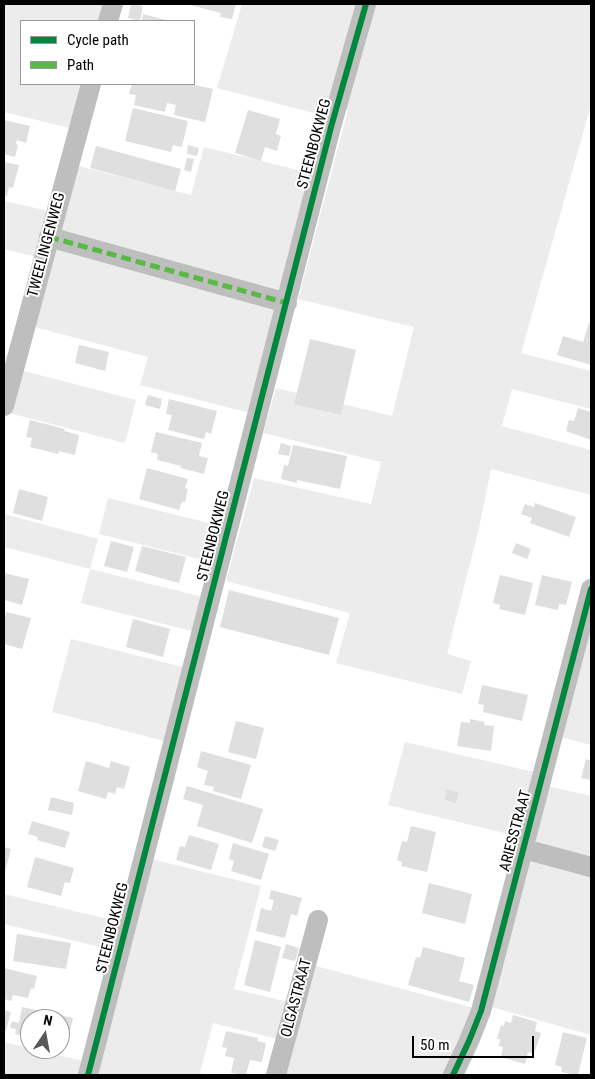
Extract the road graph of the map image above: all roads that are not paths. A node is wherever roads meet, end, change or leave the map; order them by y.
1 (113, 4) edge
2 (366, 4) edge
3 (108, 20) edge
4 (91, 85) edge
5 (49, 237) junction
6 (287, 302) junction
7 (4, 406) edge
8 (591, 589) edge
9 (587, 623) edge
10 (524, 850) junction
11 (591, 867) edge
12 (318, 920) dead end
13 (459, 1074) edge
14 (88, 1075) edge
15 (276, 1075) edge

1 - 3 street
2 - 6 street, STEENBOKWEG
4 - 5 street, TWEELINGENWEG
5 - 6 street
5 - 7 street, TWEELINGENWEG
6 - 14 street, STEENBOKWEG
8 - 9 street, ARIESSTRAAT
9 - 10 street, ARIESSTRAAT
10 - 11 street
10 - 13 street, ARIESSTRAAT
12 - 15 street, OLGASTRAAT

